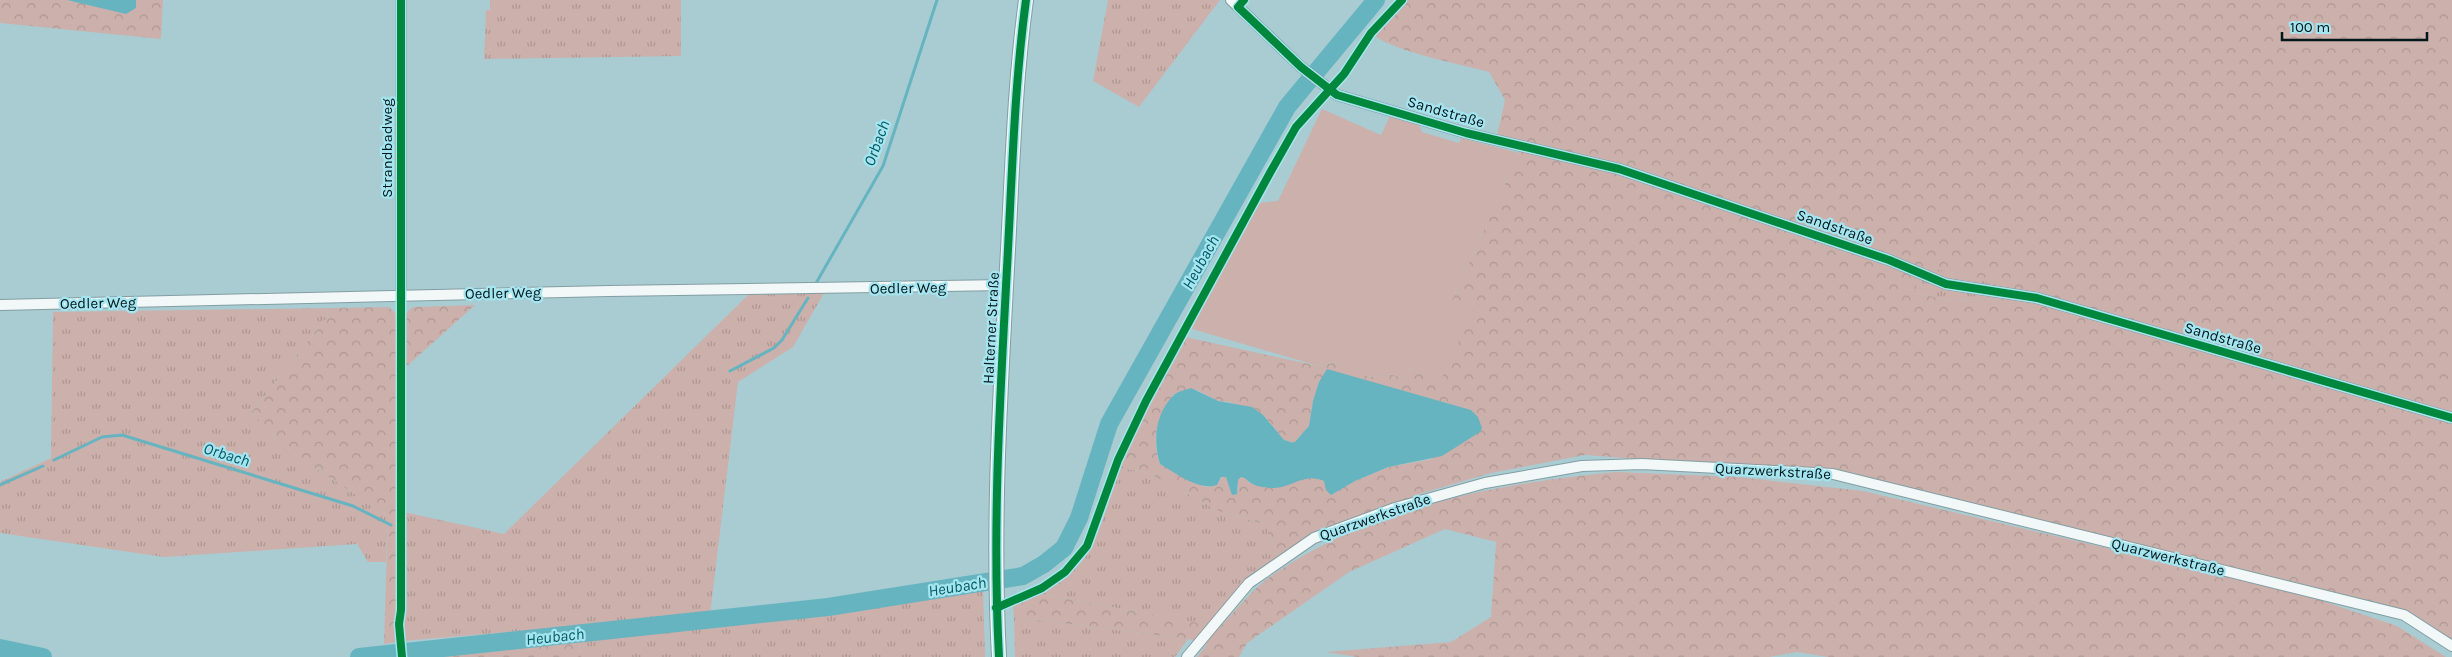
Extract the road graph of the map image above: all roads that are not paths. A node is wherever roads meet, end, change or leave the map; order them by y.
1 (401, 0) edge
2 (1026, 0) edge
3 (1238, 2) edge
4 (1006, 285) junction
5 (401, 295) junction
6 (0, 305) edge
7 (2452, 418) edge
8 (2452, 646) edge
9 (999, 657) edge
10 (1187, 657) edge

1 - 5 street, Strandbadweg
2 - 4 main road, Halterner Straße
3 - 7 street, Sandstraße
4 - 5 street, Oedler Weg
4 - 9 main road, Halterner Straße
5 - 6 street, Oedler Weg
8 - 10 street, Quarzwerkstraße

